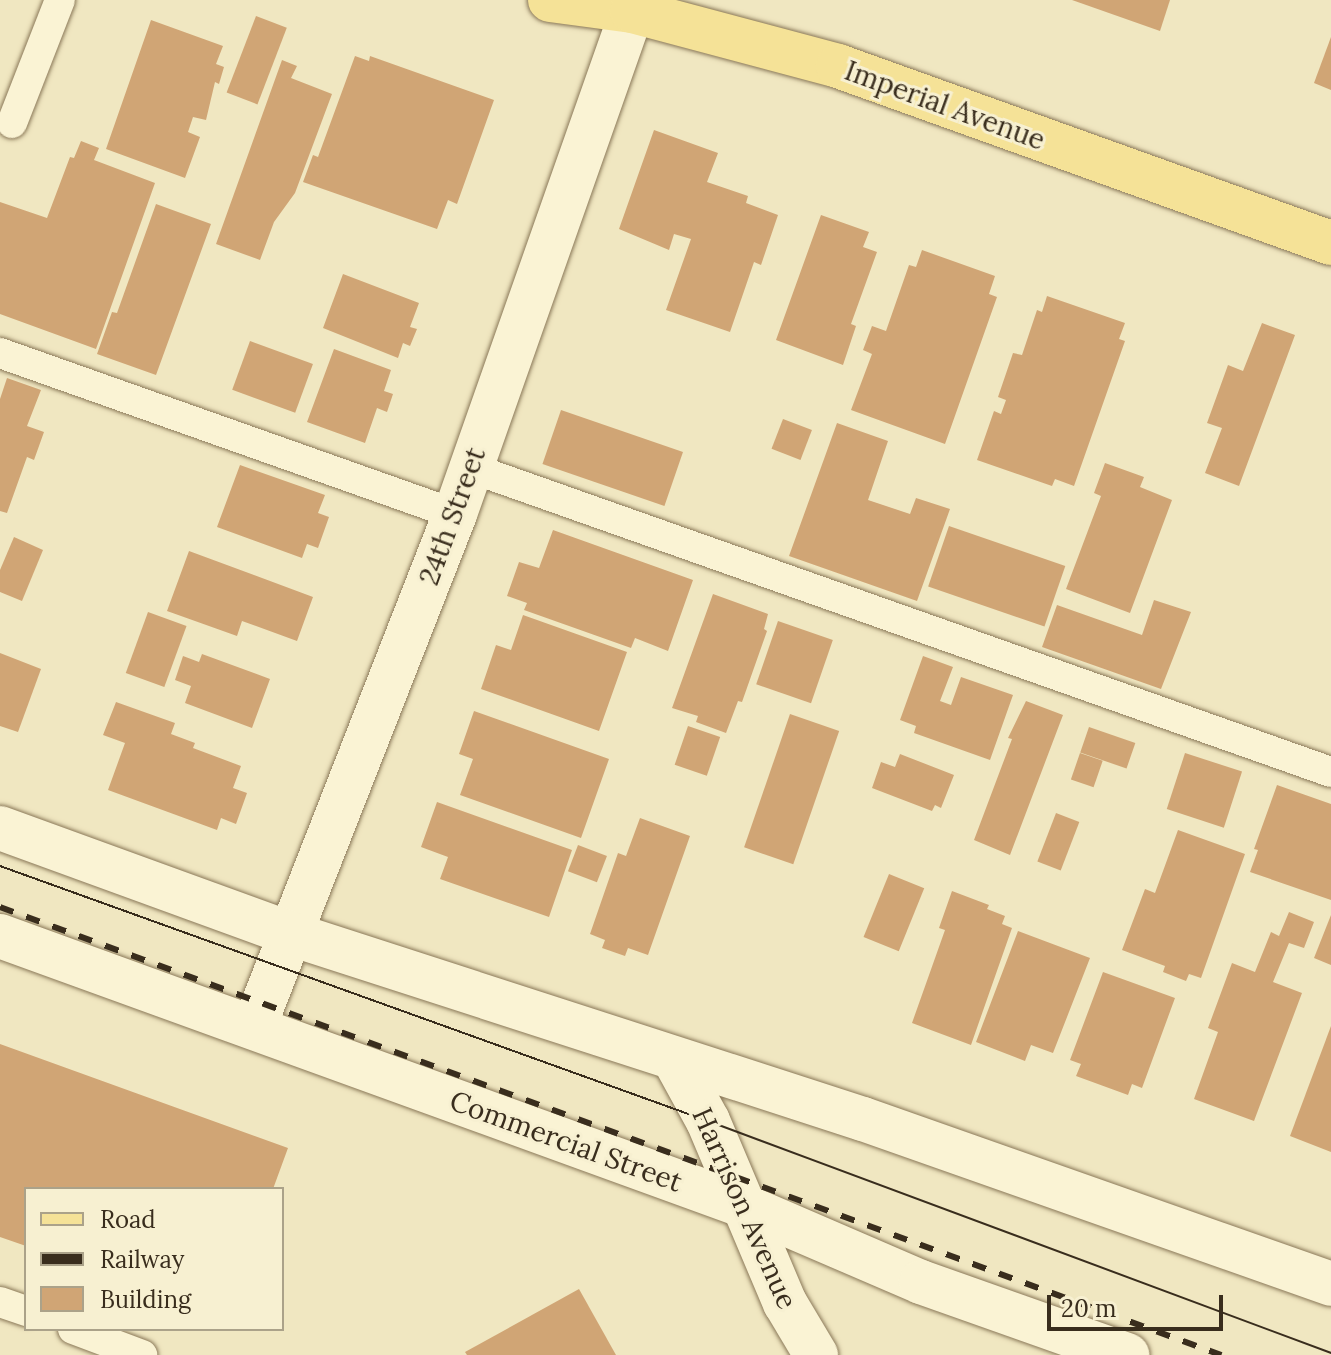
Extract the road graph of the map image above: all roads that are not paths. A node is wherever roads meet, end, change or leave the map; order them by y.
1 (60, 0) edge
2 (550, 0) edge
3 (634, 6) edge
4 (12, 123) dead end
5 (1331, 243) edge
6 (0, 353) edge
7 (471, 468) junction
8 (455, 514) junction
9 (1331, 772) edge
10 (0, 828) edge
11 (288, 933) junction
12 (0, 936) edge
13 (254, 1027) junction
14 (675, 1061) junction
15 (742, 1205) junction
16 (1331, 1284) edge
17 (0, 1302) edge
18 (24, 1310) edge
19 (78, 1331) edge
20 (142, 1355) edge
21 (816, 1355) edge
22 (1127, 1355) edge

1 - 4 lane
2 - 3 main road, Imperial Avenue
3 - 5 main road, Imperial Avenue
3 - 7 main road, 24th Street
6 - 8 lane
7 - 8 main road, 24th Street
7 - 9 lane
8 - 11 main road, 24th Street
10 - 11 main road
11 - 13 main road, 24th Street
11 - 14 main road
12 - 13 main road, Commercial Street
13 - 15 main road, Commercial Street
14 - 15 main road, Harrison Avenue
14 - 16 main road
15 - 21 main road, Harrison Avenue
15 - 22 main road, Commercial Street
17 - 18 lane
19 - 20 lane

